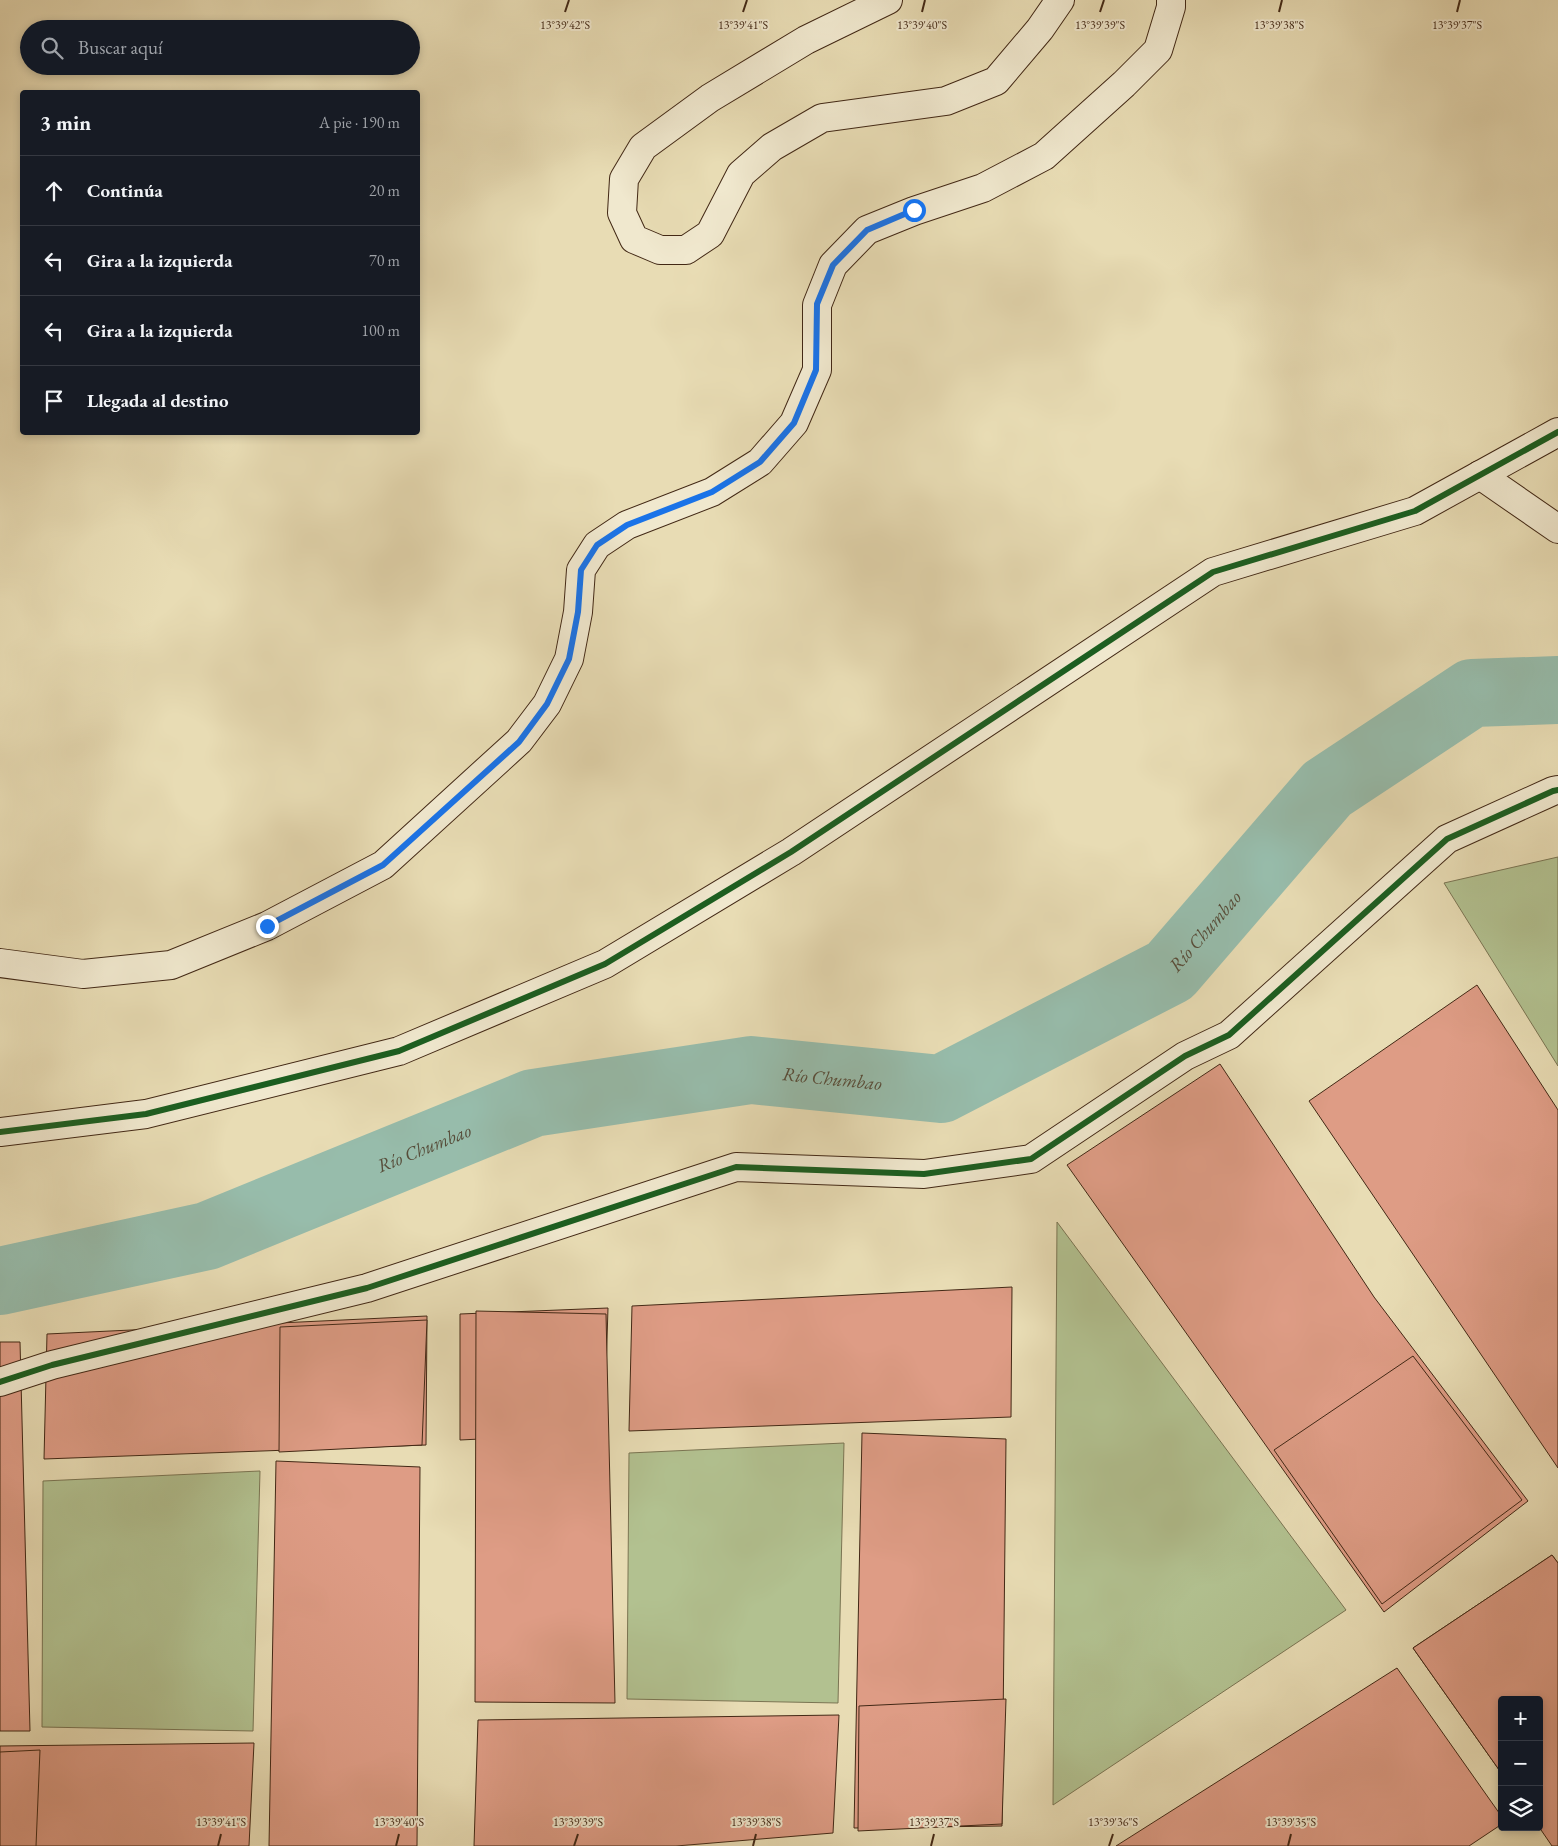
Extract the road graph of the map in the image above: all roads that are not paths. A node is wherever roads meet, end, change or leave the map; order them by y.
1 (888, 0) edge
2 (1060, 0) edge
3 (1171, 0) edge
4 (1558, 432) edge
5 (1480, 475) junction
6 (1558, 529) edge
7 (1558, 790) edge
8 (0, 963) edge
9 (0, 1132) edge
10 (0, 1382) edge

1 - 2 street
3 - 8 street
4 - 5 street
5 - 6 street
5 - 9 street
7 - 10 street

